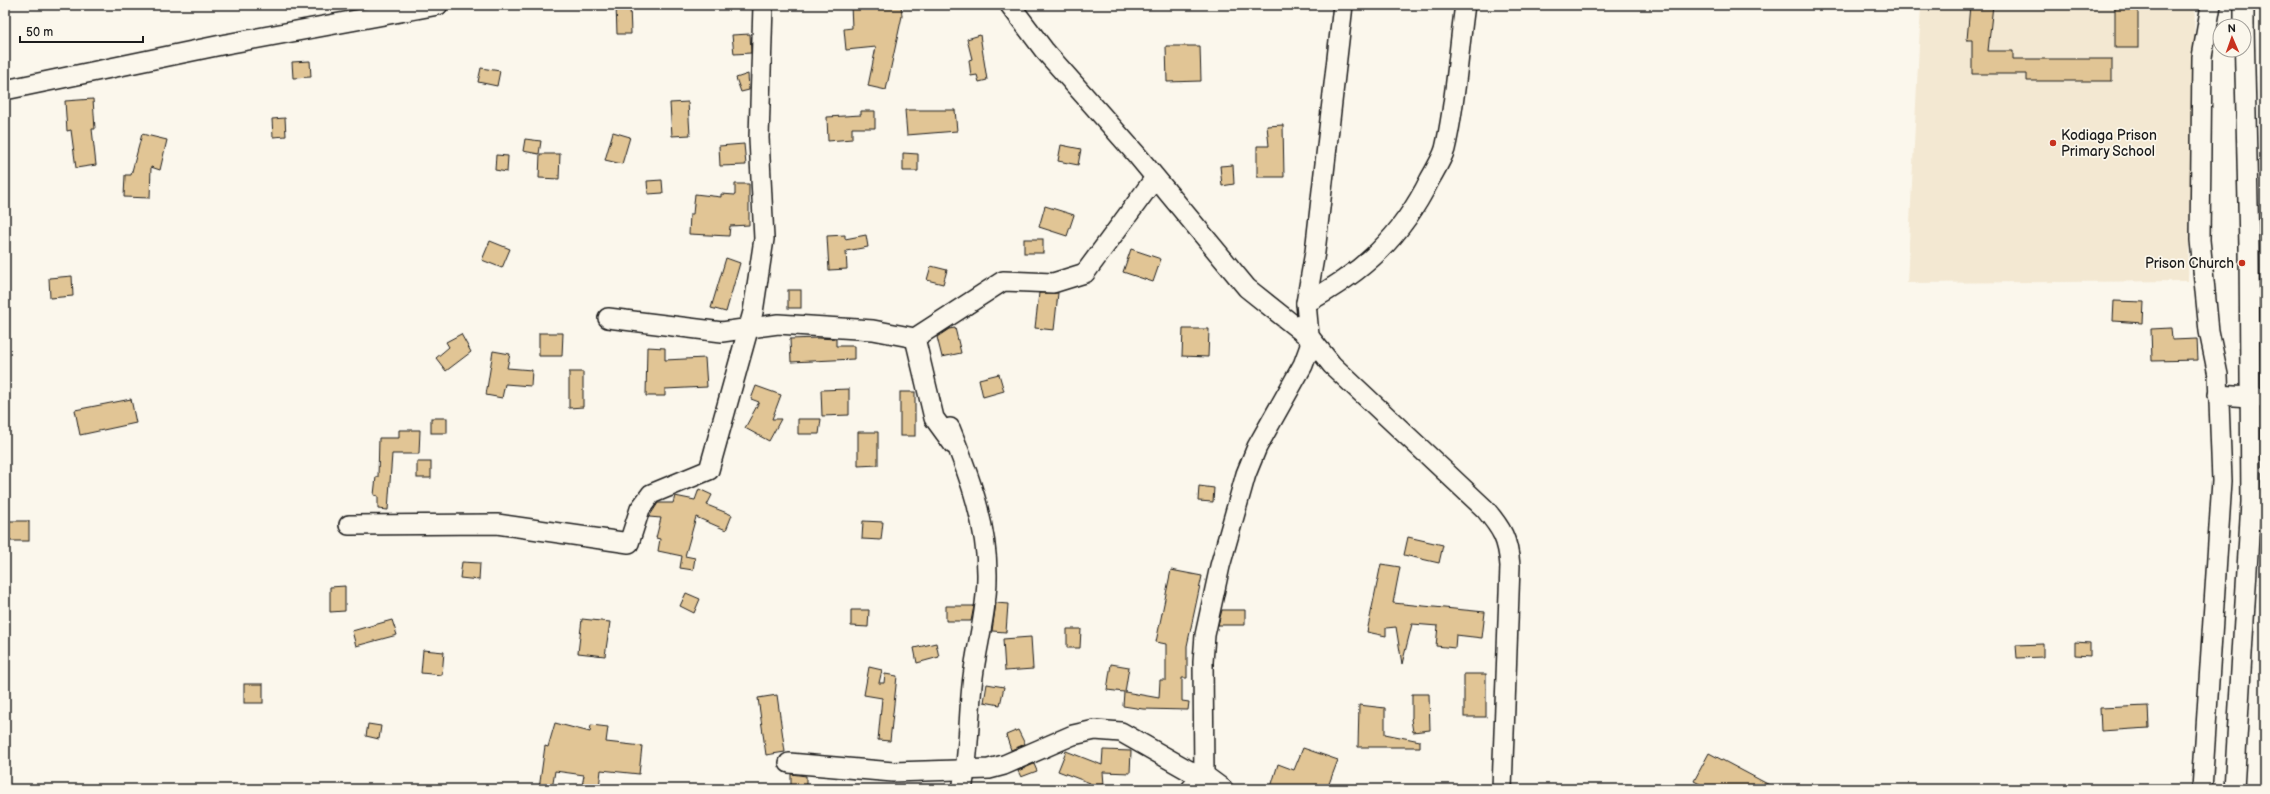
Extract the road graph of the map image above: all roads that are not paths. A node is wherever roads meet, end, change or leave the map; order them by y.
1 (438, 5) edge
2 (763, 5) edge
3 (1010, 5) edge
4 (1343, 5) edge
5 (1465, 5) edge
6 (2210, 5) edge
7 (2244, 5) edge
8 (2244, 18) edge
9 (2245, 58) edge
10 (5, 90) edge
11 (1155, 178) junction
12 (1306, 303) junction
13 (608, 318) dead end
14 (748, 328) junction
15 (915, 338) junction
16 (1311, 339) junction
17 (2218, 396) junction
18 (2257, 398) edge
19 (950, 428) dead end
20 (960, 454) junction
21 (349, 525) dead end
22 (789, 763) dead end
23 (966, 771) junction
24 (1204, 775) junction
25 (962, 789) edge
26 (1191, 789) edge
27 (1223, 789) edge
28 (1502, 789) edge
29 (2202, 789) edge
30 (2234, 789) edge

1 - 10 street
2 - 14 street
3 - 11 street
4 - 12 street
5 - 12 street
6 - 17 street
7 - 8 street
9 - 18 street
11 - 15 street
11 - 16 street
12 - 16 street
13 - 14 street
14 - 15 street
14 - 21 street
15 - 20 street
16 - 24 street
16 - 28 street
17 - 18 street
17 - 29 street
18 - 30 street
19 - 20 street
20 - 23 street
22 - 23 street
23 - 24 street
23 - 25 street
24 - 26 street
24 - 27 street

